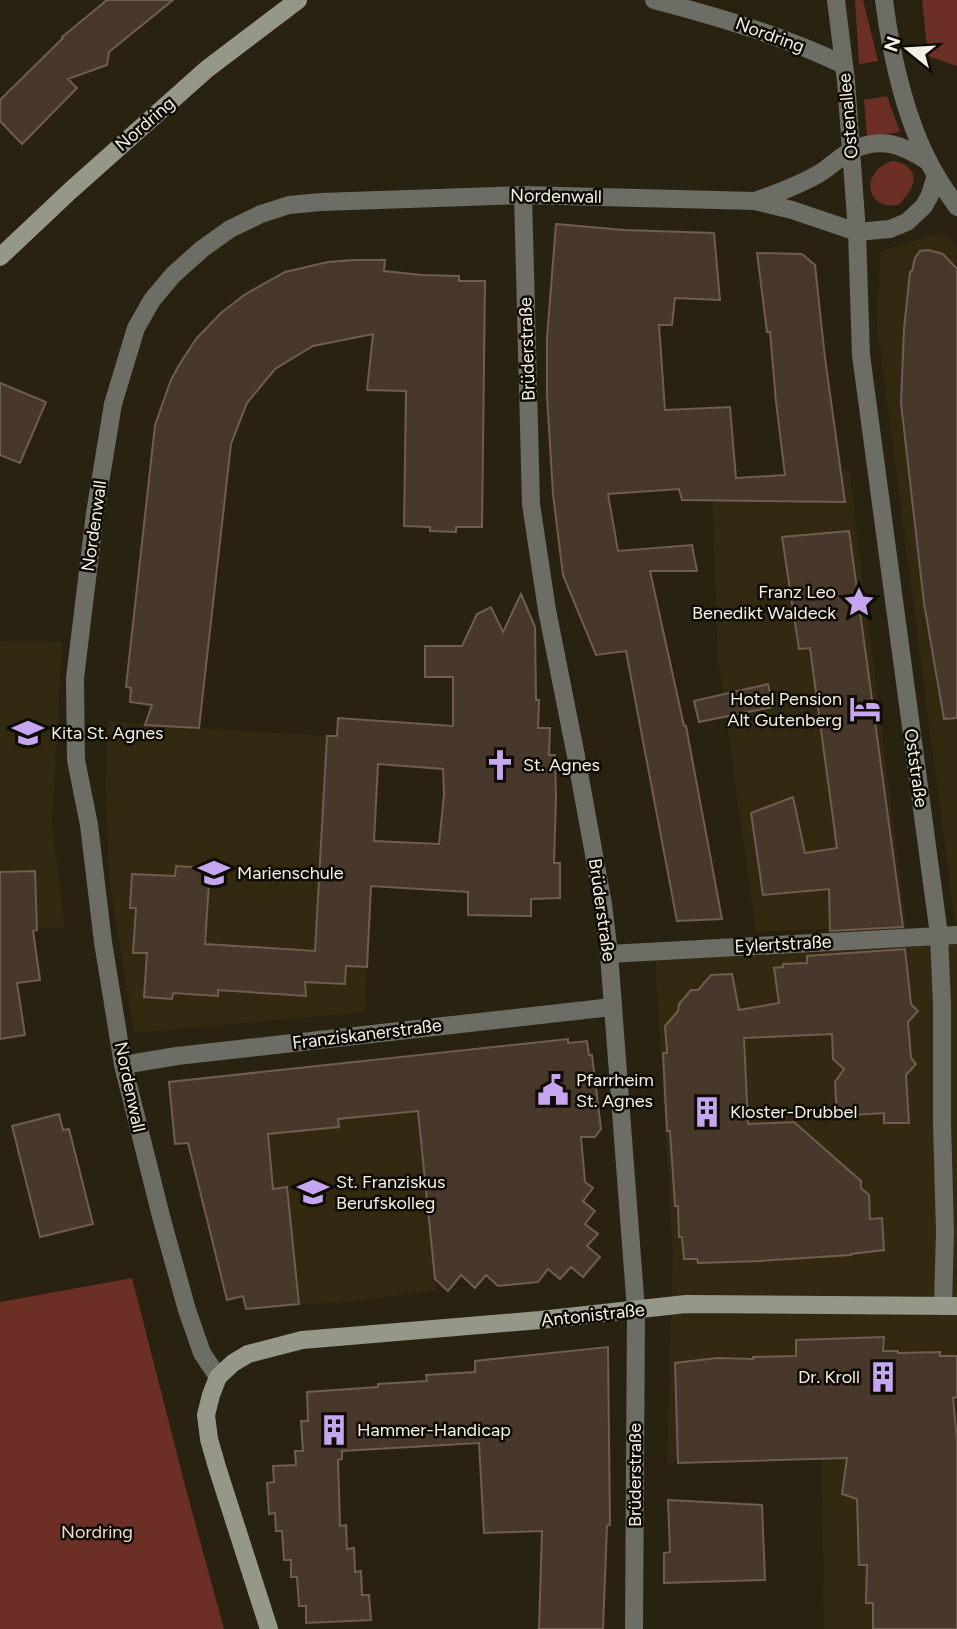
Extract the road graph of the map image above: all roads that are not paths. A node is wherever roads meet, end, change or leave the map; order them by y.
1 (298, 0) edge
2 (654, 0) edge
3 (836, 0) edge
4 (884, 0) edge
5 (844, 65) junction
6 (851, 151) junction
7 (932, 168) junction
8 (523, 195) junction
9 (755, 201) junction
10 (957, 207) edge
11 (857, 232) junction
12 (0, 257) edge
13 (939, 935) junction
14 (957, 935) edge
15 (609, 954) junction
16 (612, 1007) junction
17 (123, 1065) junction
18 (950, 1306) edge
19 (636, 1310) junction
20 (218, 1377) junction
21 (269, 1629) edge
22 (634, 1629) edge

1 - 12 main road, Nordring
2 - 5 street, Nordring
3 - 5 street, Ostenallee
4 - 7 street
5 - 6 street, Ostenallee
6 - 7 street
6 - 9 street, Nordenwall
6 - 11 street, Ostenallee
7 - 10 street
7 - 11 street
8 - 9 street, Nordenwall
8 - 15 street, Brüderstraße
8 - 17 street, Nordenwall
9 - 11 street, Nordenwall
11 - 13 street, Oststraße
13 - 14 street, Eylertstraße
13 - 15 street, Eylertstraße
13 - 18 street, Oststraße
15 - 16 street, Brüderstraße
16 - 17 street, Franziskanerstraße
16 - 19 street, Brüderstraße
17 - 20 street, Nordenwall
18 - 19 main road, Antonistraße
19 - 20 main road, Antonistraße
19 - 22 street, Brüderstraße
20 - 21 main road

